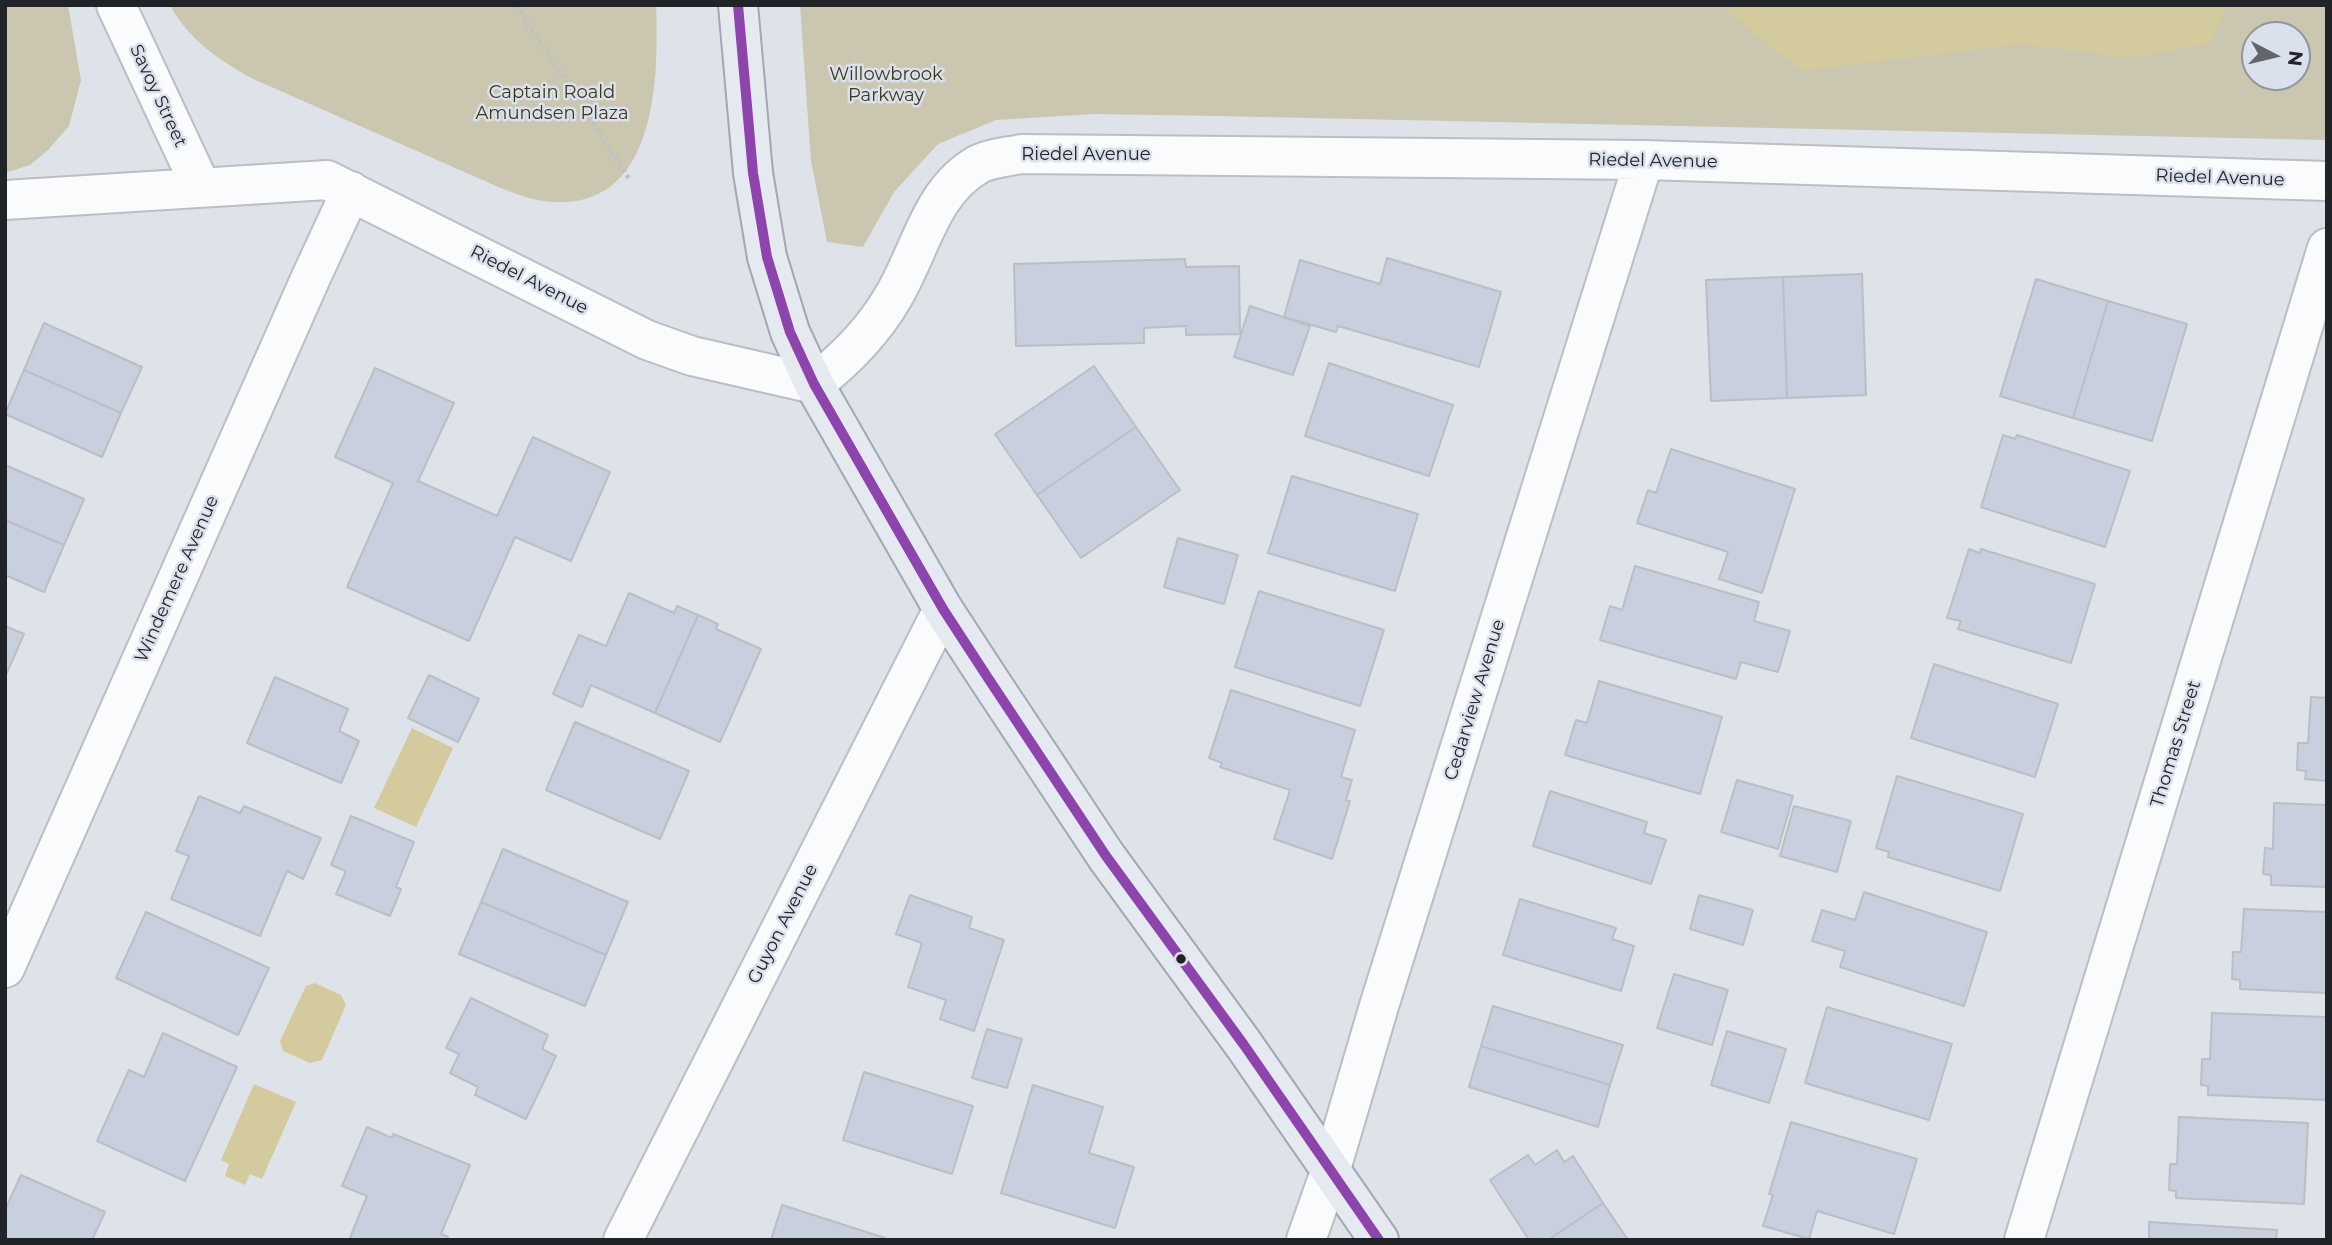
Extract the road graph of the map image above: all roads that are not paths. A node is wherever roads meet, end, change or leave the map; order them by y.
1 (116, 5) edge
2 (738, 5) edge
3 (1644, 160) junction
4 (2327, 181) edge
5 (201, 187) junction
6 (351, 191) junction
7 (5, 201) edge
8 (2327, 248) edge
9 (814, 384) junction
10 (943, 609) junction
11 (5, 968) edge
12 (1331, 1169) junction
13 (623, 1240) edge
14 (1306, 1240) edge
15 (1379, 1240) edge
16 (2024, 1240) edge

1 - 5 street, Savoy Street
2 - 9 main road
3 - 4 street, Riedel Avenue
3 - 9 street, Riedel Avenue
3 - 12 street, Cedarview Avenue
5 - 6 street, Riedel Avenue
5 - 7 street, Riedel Avenue
6 - 9 street, Riedel Avenue
6 - 11 street, Windemere Avenue
8 - 16 street, Thomas Street
9 - 10 main road
10 - 12 main road
10 - 13 street, Guyon Avenue
12 - 14 street, Cedarview Avenue
12 - 15 main road

